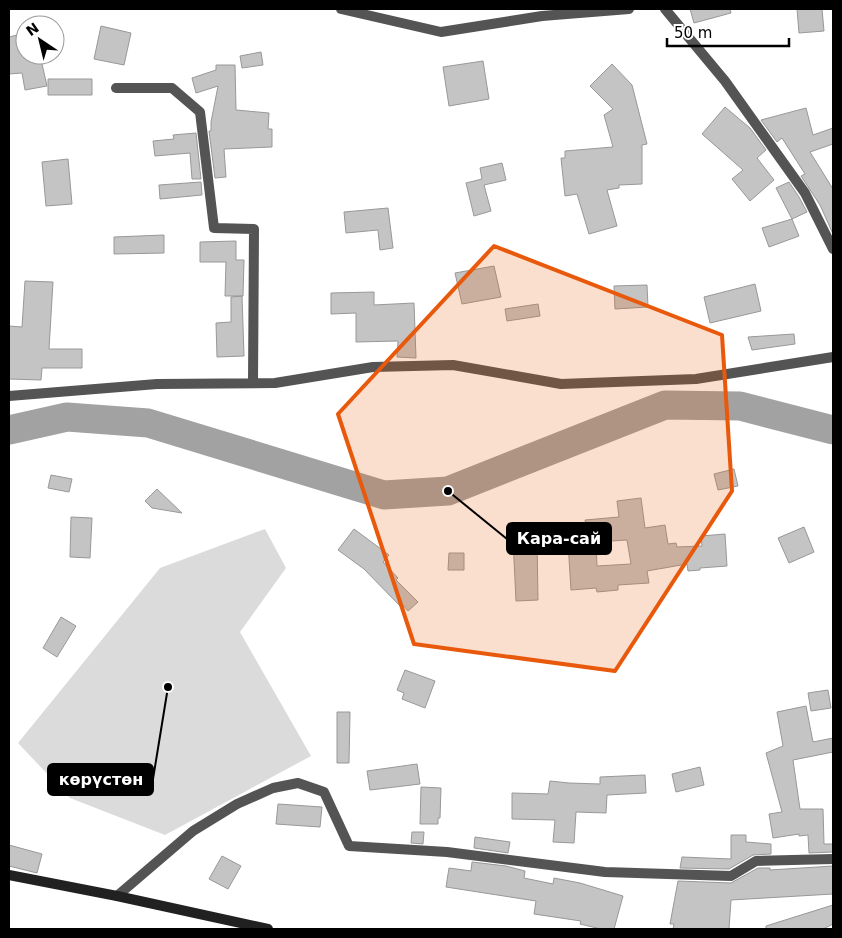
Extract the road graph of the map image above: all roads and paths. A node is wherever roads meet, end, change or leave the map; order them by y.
1 (341, 9) edge
2 (629, 9) edge
3 (664, 9) edge
4 (116, 88) dead end
5 (833, 249) edge
6 (833, 357) edge
7 (253, 383) junction
8 (9, 396) edge
9 (833, 859) edge
10 (9, 875) edge
11 (117, 896) junction
12 (268, 929) edge

1 - 2 street
3 - 5 street
4 - 7 street
6 - 7 street
7 - 8 street
9 - 11 street
10 - 11 main road
11 - 12 main road

